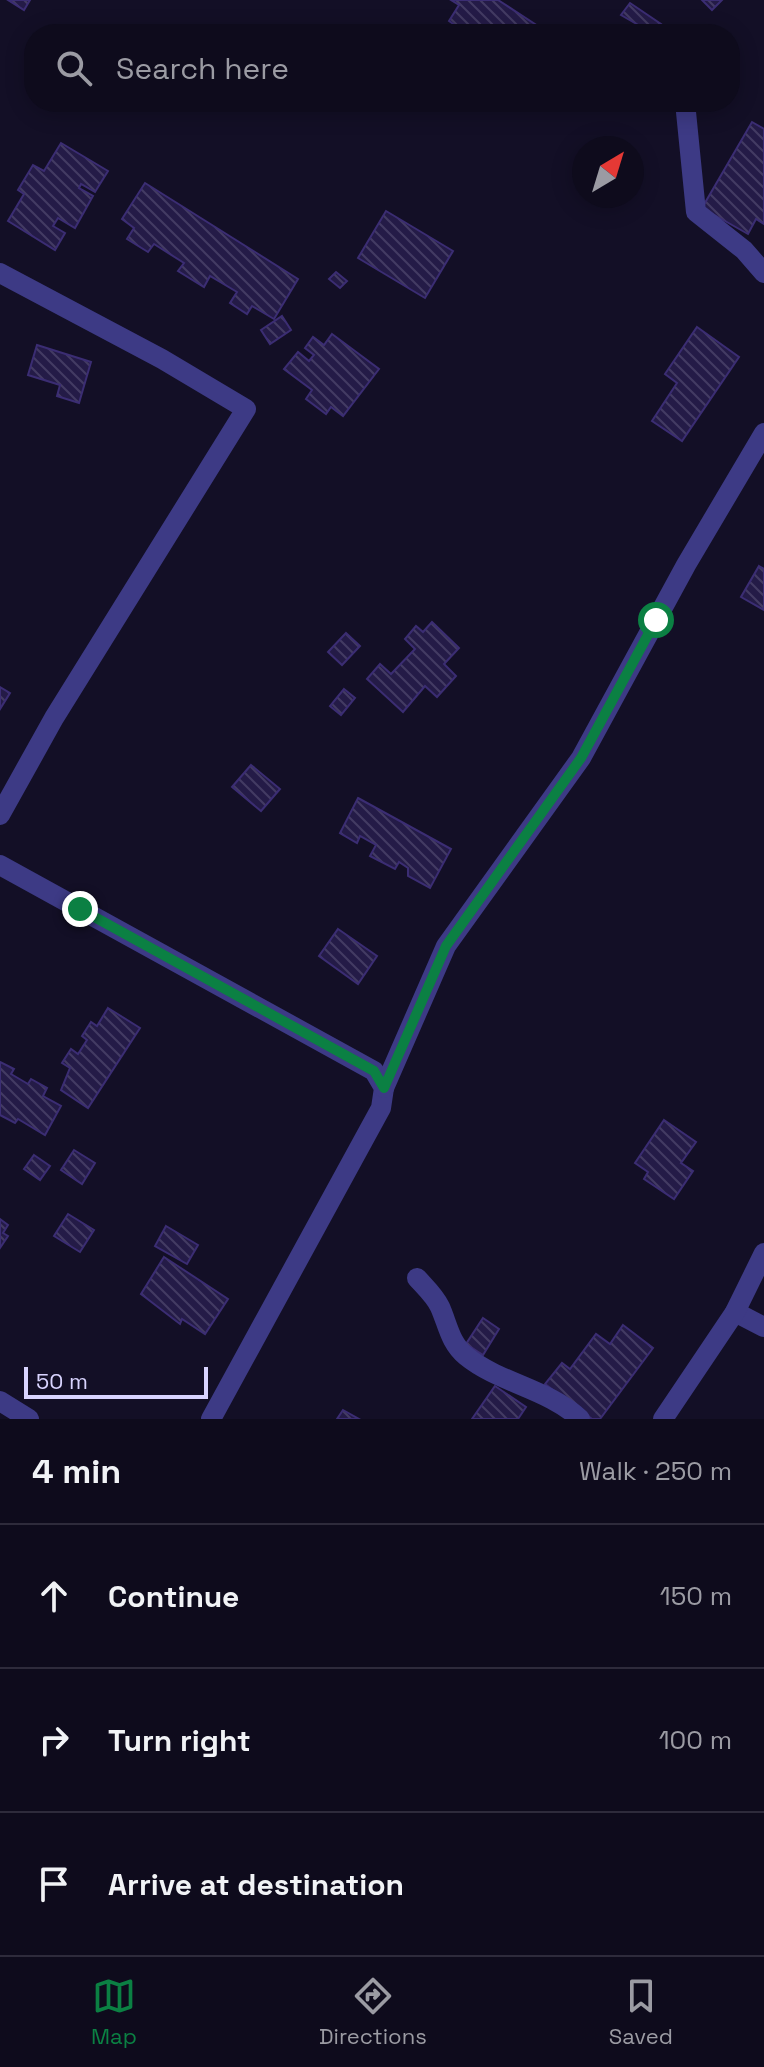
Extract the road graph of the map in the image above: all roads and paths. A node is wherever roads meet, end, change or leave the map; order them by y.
1 (686, 112) edge
2 (0, 273) edge
3 (764, 273) edge
4 (764, 433) edge
5 (0, 815) edge
6 (0, 865) edge
7 (384, 1088) junction
8 (764, 1253) edge
9 (417, 1278) dead end
10 (735, 1312) junction
11 (764, 1327) edge
12 (0, 1401) edge
13 (29, 1419) edge
14 (211, 1419) edge
15 (580, 1419) edge
16 (663, 1419) edge

1 - 3 street
2 - 5 street
4 - 7 street
6 - 7 street
7 - 14 street
8 - 10 street
9 - 15 street
10 - 11 street
10 - 16 street
12 - 13 street

